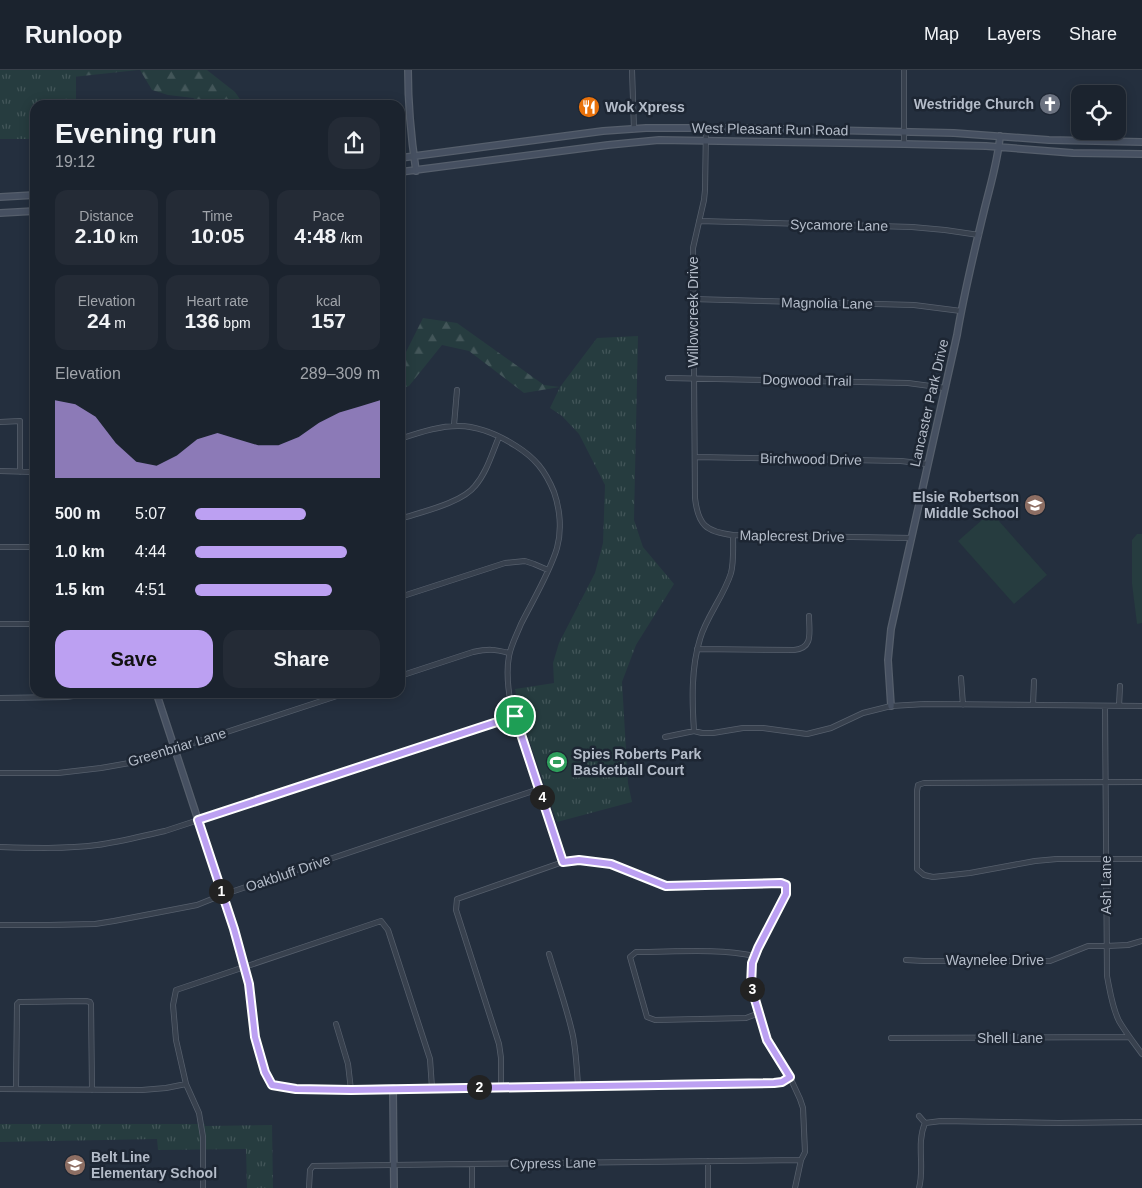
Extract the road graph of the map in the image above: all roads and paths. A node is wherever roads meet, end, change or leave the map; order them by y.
1 (408, 70) edge
2 (632, 70) edge
3 (904, 70) edge
4 (706, 128) junction
5 (634, 129) junction
6 (904, 132) junction
7 (1000, 136) junction
8 (705, 140) junction
9 (528, 141) junction
10 (636, 141) junction
11 (1083, 141) junction
12 (1142, 142) edge
13 (904, 144) junction
14 (999, 147) junction
15 (1082, 153) junction
16 (530, 154) junction
17 (1142, 154) edge
18 (414, 156) junction
19 (405, 157) edge
20 (416, 170) junction
21 (405, 171) edge
22 (30, 195) edge
23 (0, 197) edge
24 (30, 211) edge
25 (0, 213) edge
26 (699, 221) junction
27 (979, 235) junction
28 (692, 299) junction
29 (961, 311) junction
30 (668, 378) dead end
31 (693, 378) junction
32 (945, 388) junction
33 (457, 390) dead end
34 (0, 422) edge
35 (454, 425) junction
36 (500, 436) junction
37 (405, 437) edge
38 (694, 457) junction
39 (927, 464) junction
40 (0, 472) edge
41 (20, 472) junction
42 (30, 472) edge
43 (695, 498) joint
44 (405, 517) edge
45 (733, 535) junction
46 (912, 538) junction
47 (0, 547) edge
48 (30, 547) edge
49 (548, 570) junction
50 (405, 596) edge
51 (809, 616) dead end
52 (0, 624) edge
53 (30, 624) edge
54 (697, 649) junction
55 (509, 653) junction
56 (405, 674) edge
57 (961, 678) dead end
58 (1034, 681) dead end
59 (1120, 686) dead end
60 (0, 698) edge
61 (30, 698) edge
62 (158, 698) edge
63 (331, 698) edge
64 (963, 705) junction
65 (1034, 705) junction
66 (891, 706) junction
67 (1105, 706) junction
68 (1119, 706) junction
69 (1142, 706) edge
70 (515, 716) junction
71 (694, 731) junction
72 (665, 736) dead end
73 (175, 749) junction
74 (0, 773) edge
75 (1105, 782) junction
76 (1142, 782) edge
77 (539, 789) junction
78 (198, 820) junction
79 (0, 847) edge
80 (1142, 858) edge
81 (1106, 859) junction
82 (563, 862) junction
83 (222, 895) junction
84 (0, 925) edge
85 (1142, 942) edge
86 (1106, 946) junction
87 (549, 954) dead end
88 (755, 956) junction
89 (906, 960) dead end
90 (244, 968) junction
91 (759, 1013) junction
92 (336, 1024) dead end
93 (1129, 1037) junction
94 (891, 1038) dead end
95 (1142, 1054) edge
96 (790, 1077) junction
97 (186, 1084) junction
98 (578, 1086) junction
99 (501, 1087) junction
100 (392, 1088) junction
101 (432, 1088) junction
102 (0, 1089) edge
103 (16, 1089) junction
104 (92, 1090) junction
105 (351, 1090) junction
106 (919, 1116) dead end
107 (1142, 1122) edge
108 (925, 1123) junction
109 (801, 1160) junction
110 (708, 1161) junction
111 (394, 1164) junction
112 (472, 1164) junction
113 (203, 1188) edge
114 (309, 1188) edge
115 (394, 1188) edge
116 (472, 1188) edge
117 (708, 1188) edge
118 (795, 1188) edge
119 (919, 1188) edge

1 - 18 main road
2 - 5 street
3 - 6 street
4 - 5 main road, West Pleasant Run Road
4 - 6 main road, West Pleasant Run Road
4 - 8 street, Willowcreek Drive
5 - 9 main road, West Pleasant Run Road
5 - 10 main road
6 - 7 main road, West Pleasant Run Road
6 - 13 street
7 - 11 main road, West Pleasant Run Road
7 - 14 main road, Lancaster Park Drive
8 - 10 main road, West Pleasant Run Road
8 - 13 main road, West Pleasant Run Road
8 - 26 street, Willowcreek Drive
9 - 16 main road
9 - 18 main road, West Pleasant Run Road
10 - 16 main road, West Pleasant Run Road
11 - 12 main road, West Pleasant Run Road
11 - 15 main road
13 - 14 main road, West Pleasant Run Road
14 - 15 main road, West Pleasant Run Road
14 - 27 main road, Lancaster Park Drive
15 - 17 main road, West Pleasant Run Road
16 - 20 main road, West Pleasant Run Road
18 - 19 main road, West Pleasant Run Road
18 - 20 main road
20 - 21 main road, West Pleasant Run Road
22 - 23 main road
24 - 25 main road
26 - 27 street, Sycamore Lane
26 - 28 street, Willowcreek Drive
27 - 29 main road, Lancaster Park Drive
28 - 29 street, Magnolia Lane
28 - 31 street, Willowcreek Drive
29 - 32 main road, Lancaster Park Drive
30 - 31 street, Dogwood Trail
31 - 32 street, Dogwood Trail
31 - 38 street, Willowcreek Drive
32 - 39 main road, Lancaster Park Drive
33 - 35 street
34 - 41 street
35 - 36 street
35 - 37 street
36 - 44 street
36 - 49 street
38 - 39 street, Birchwood Drive
38 - 43 street, Willowcreek Drive
39 - 46 main road, Lancaster Park Drive
40 - 41 street
41 - 42 street
43 - 45 street, Maplecrest Drive
45 - 46 street, Maplecrest Drive
45 - 54 street
46 - 66 main road, Lancaster Park Drive
47 - 48 street
49 - 50 street
49 - 55 street
51 - 54 street
52 - 53 street
54 - 71 street
55 - 56 street
55 - 70 street
57 - 64 street
58 - 65 street
59 - 68 street
60 - 61 street
62 - 73 main road
63 - 73 street, Greenbriar Lane
64 - 65 street
64 - 66 street
65 - 67 street
66 - 71 street
67 - 68 street
67 - 75 street, Ash Lane
68 - 69 street
70 - 77 street
70 - 78 street
71 - 72 street
73 - 74 street, Greenbriar Lane
73 - 78 main road
75 - 76 street
75 - 81 street, Ash Lane
75 - 81 street
77 - 82 street
77 - 83 street, Oakbluff Drive
78 - 79 street
78 - 83 main road
80 - 81 street
81 - 86 street, Ash Lane
82 - 88 street
82 - 99 street
83 - 84 street, Oakbluff Drive
83 - 90 main road
85 - 86 street, Waynelee Drive
86 - 89 street, Waynelee Drive
86 - 93 street, Ash Lane
87 - 98 street
88 - 91 street
88 - 91 street
90 - 97 street
90 - 101 street
90 - 105 main road
91 - 96 street
92 - 105 street
93 - 94 street, Shell Lane
93 - 95 street, Ash Lane
96 - 98 street
96 - 109 street
97 - 104 street
97 - 113 street
98 - 99 street
99 - 101 street
100 - 101 street
100 - 105 main road
100 - 111 main road
102 - 103 street
103 - 104 street
103 - 104 street
106 - 108 street
107 - 108 street
108 - 119 street
109 - 110 street, Cypress Lane
109 - 118 street
110 - 112 street, Cypress Lane
110 - 117 street
111 - 112 street, Cypress Lane
111 - 114 street, Cypress Lane
111 - 115 main road
112 - 116 street

